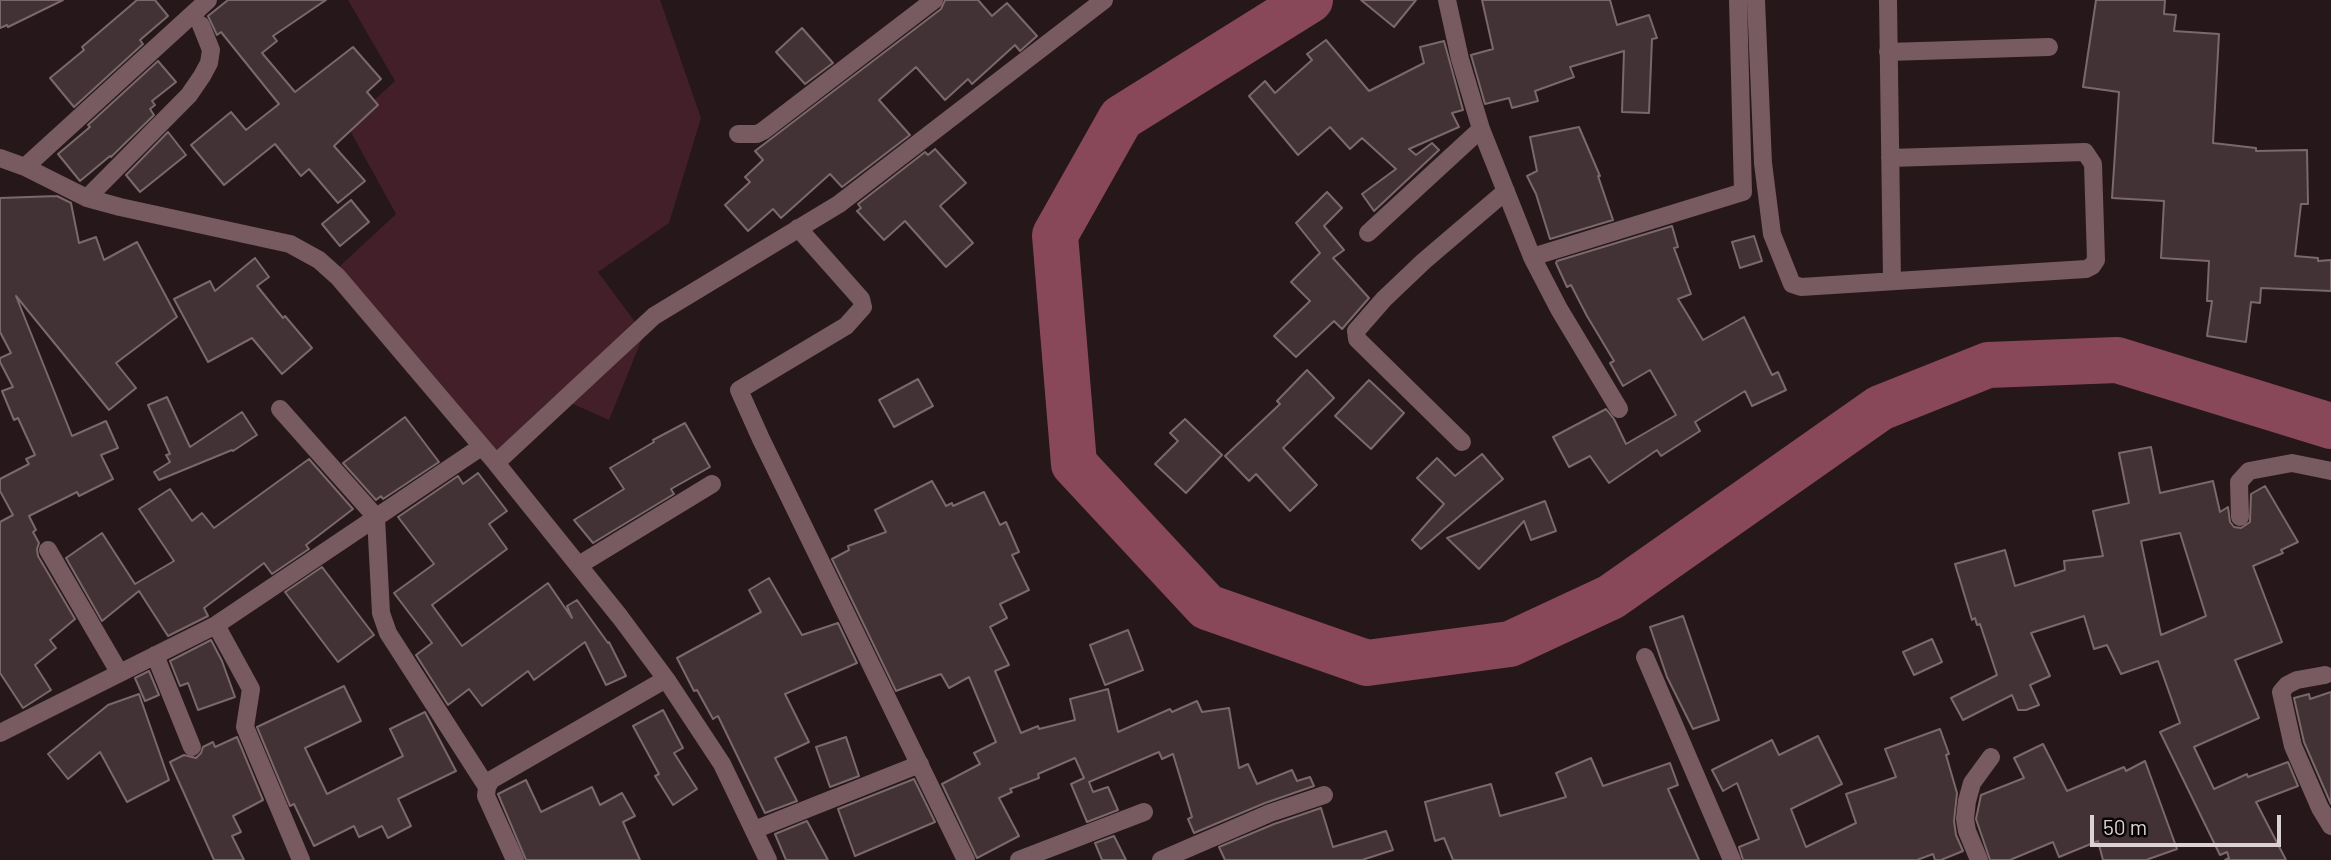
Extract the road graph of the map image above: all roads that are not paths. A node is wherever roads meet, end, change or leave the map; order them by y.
1 (208, 0) edge
2 (934, 0) edge
3 (1104, 0) edge
4 (1447, 0) edge
5 (1738, 0) edge
6 (1756, 0) edge
7 (1888, 0) edge
8 (201, 25) dead end
9 (2049, 47) dead end
10 (1888, 52) junction
11 (1481, 129) junction
12 (738, 134) dead end
13 (0, 158) edge
14 (1890, 158) junction
15 (25, 167) junction
16 (1506, 191) junction
17 (87, 198) junction
18 (798, 228) junction
19 (1368, 233) dead end
20 (1532, 257) junction
21 (1892, 280) junction
22 (279, 409) dead end
23 (1619, 409) dead end
24 (1462, 442) dead end
25 (481, 447) junction
26 (496, 463) junction
27 (2331, 471) edge
28 (712, 484) dead end
29 (376, 517) junction
30 (2240, 517) dead end
31 (47, 550) dead end
32 (579, 565) junction
33 (216, 625) junction
34 (155, 655) junction
35 (1645, 657) dead end
36 (119, 673) junction
37 (2325, 675) dead end
38 (666, 678) junction
39 (0, 733) edge
40 (192, 747) dead end
41 (1991, 757) dead end
42 (920, 764) junction
43 (487, 787) junction
44 (1324, 795) dead end
45 (1144, 813) dead end
46 (2331, 826) edge
47 (754, 830) junction
48 (301, 860) edge
49 (515, 860) edge
50 (768, 860) edge
51 (966, 860) edge
52 (1019, 860) edge
53 (1161, 860) edge
54 (1732, 860) edge
55 (1979, 860) edge

1 - 15 street
2 - 12 street
3 - 18 street
4 - 11 street
5 - 20 street
6 - 21 street
7 - 10 street
8 - 17 street
9 - 10 street
10 - 14 street
11 - 16 street
11 - 19 street
13 - 15 street
14 - 21 street
14 - 21 street
15 - 17 street
16 - 20 street
16 - 24 street
17 - 25 street
18 - 26 street
18 - 42 street
20 - 23 street
22 - 29 street
25 - 26 street
25 - 29 street
26 - 32 street
27 - 30 street
28 - 32 street
29 - 33 street
29 - 43 street
31 - 36 street
32 - 38 street
33 - 34 street
33 - 48 street
34 - 36 street
34 - 40 street
35 - 54 street
36 - 39 street
37 - 46 street
38 - 43 street
38 - 47 street
41 - 55 street
42 - 47 street
42 - 51 street
43 - 49 street
44 - 53 street
45 - 52 street
47 - 50 street

